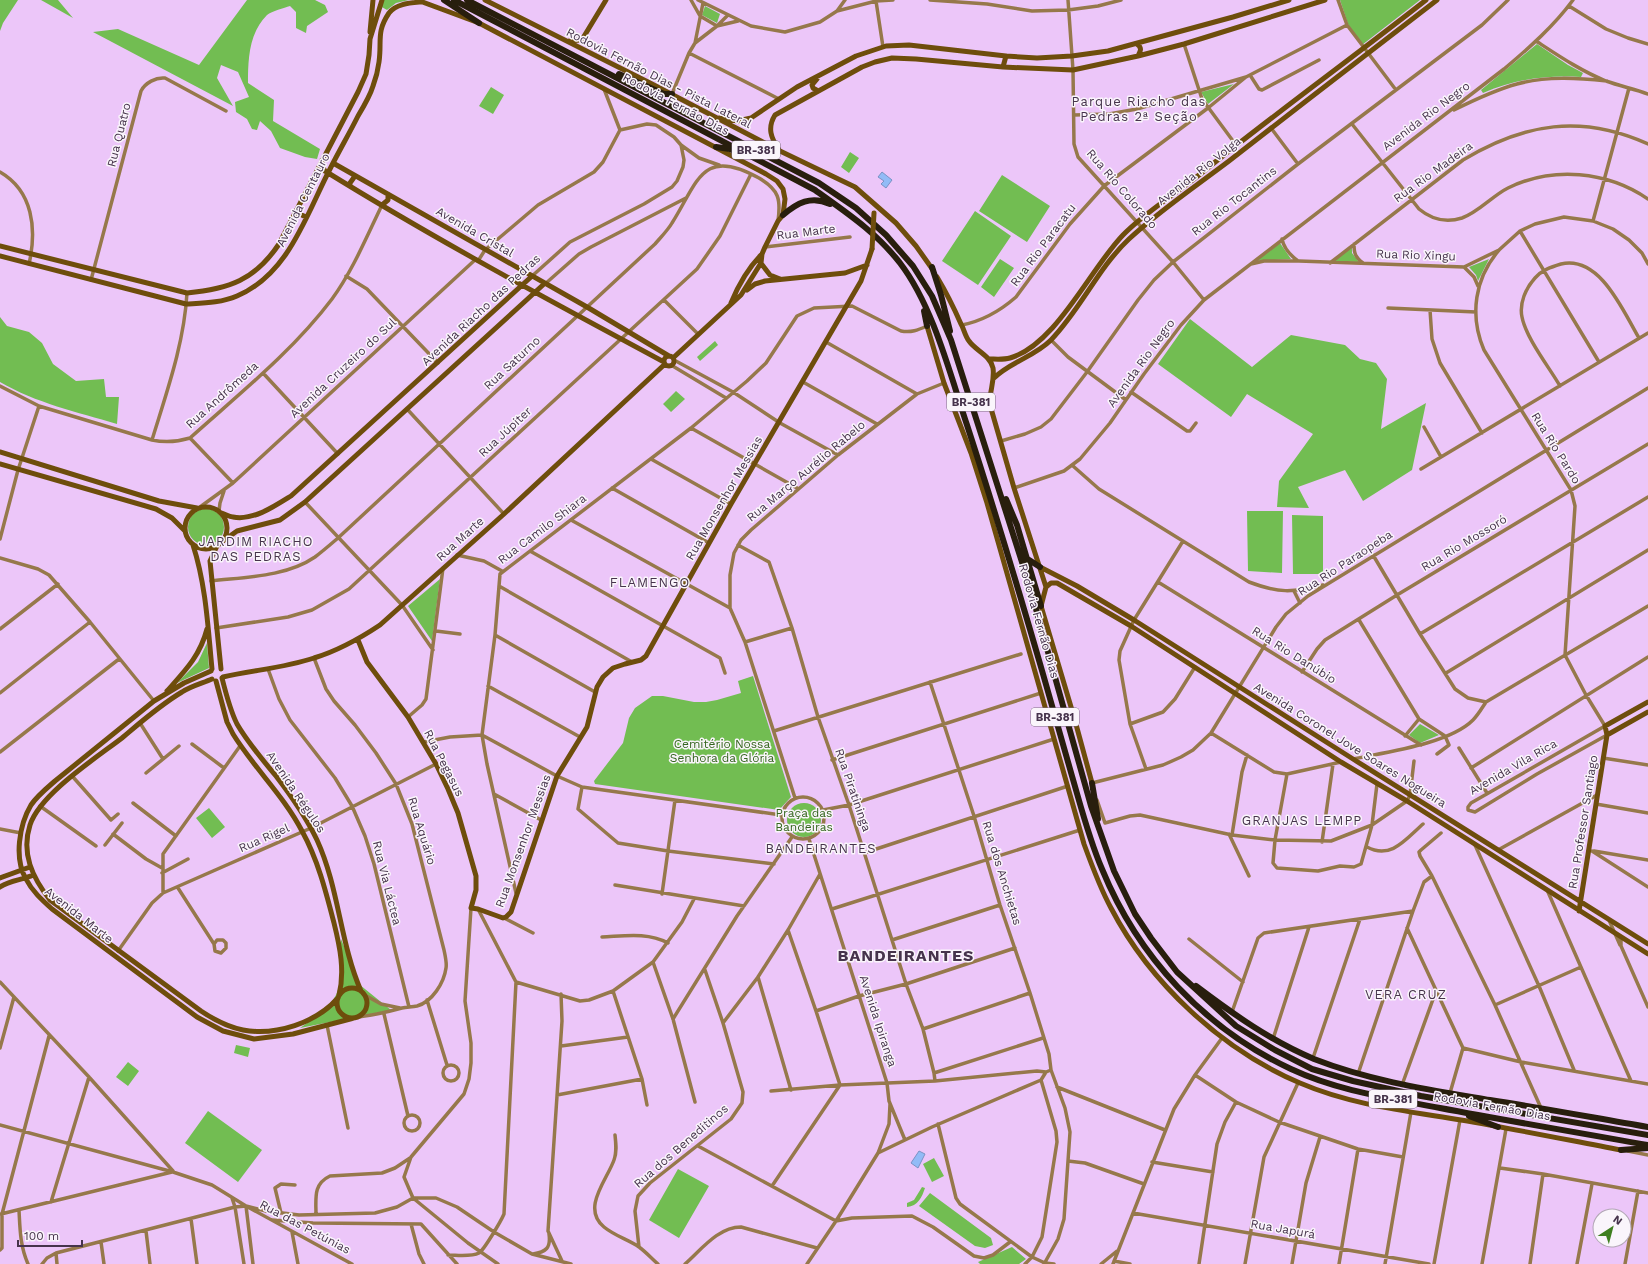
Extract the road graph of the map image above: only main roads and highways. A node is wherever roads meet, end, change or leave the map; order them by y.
1 (444, 0) edge
2 (454, 0) edge
3 (467, 0) edge
4 (479, 23) road end
5 (605, 71) junction
6 (672, 94) road end
7 (716, 147) road end
8 (775, 169) junction
9 (783, 215) road end
10 (866, 227) junction
11 (932, 267) road end
12 (919, 294) junction
13 (927, 326) road end
14 (951, 340) junction
15 (995, 476) junction
16 (1026, 558) junction
17 (1040, 567) road end
18 (1041, 606) road end
19 (1092, 783) road end
20 (1100, 828) junction
21 (1177, 972) junction
22 (1489, 1099) junction
23 (1455, 1111) junction
24 (1522, 1113) junction
25 (1498, 1127) road end
26 (1648, 1127) edge
27 (1648, 1135) edge
28 (1648, 1145) edge
29 (1648, 1148) edge
30 (1621, 1150) road end

1 - 4 highway, BR-381
2 - 8 highway, Rodovia Fernão Dias / BR-381
3 - 5 highway, Rodovia Fernão Dias / BR-381
5 - 6 highway
5 - 14 highway, Rodovia Fernão Dias / BR-381
7 - 8 highway
8 - 10 highway, Rodovia Fernão Dias / BR-381
9 - 10 highway
10 - 12 highway, Rodovia Fernão Dias / BR-381
11 - 14 highway
12 - 13 highway
12 - 23 highway, Rodovia Fernão Dias / BR-381
14 - 15 highway, Rodovia Fernão Dias / BR-381
15 - 16 highway, BR-381
15 - 20 highway, Rodovia Fernão Dias / BR-381
16 - 17 highway
16 - 18 highway, BR-381
19 - 20 highway, BR-381
20 - 21 highway, Rodovia Fernão Dias / BR-381
21 - 22 highway, BR-381
21 - 24 highway, Rodovia Fernão Dias / BR-381
22 - 24 highway, BR-381
22 - 26 highway, BR-381
23 - 25 highway
23 - 28 highway, Rodovia Fernão Dias / BR-381
24 - 27 highway, Rodovia Fernão Dias / BR-381
29 - 30 highway

